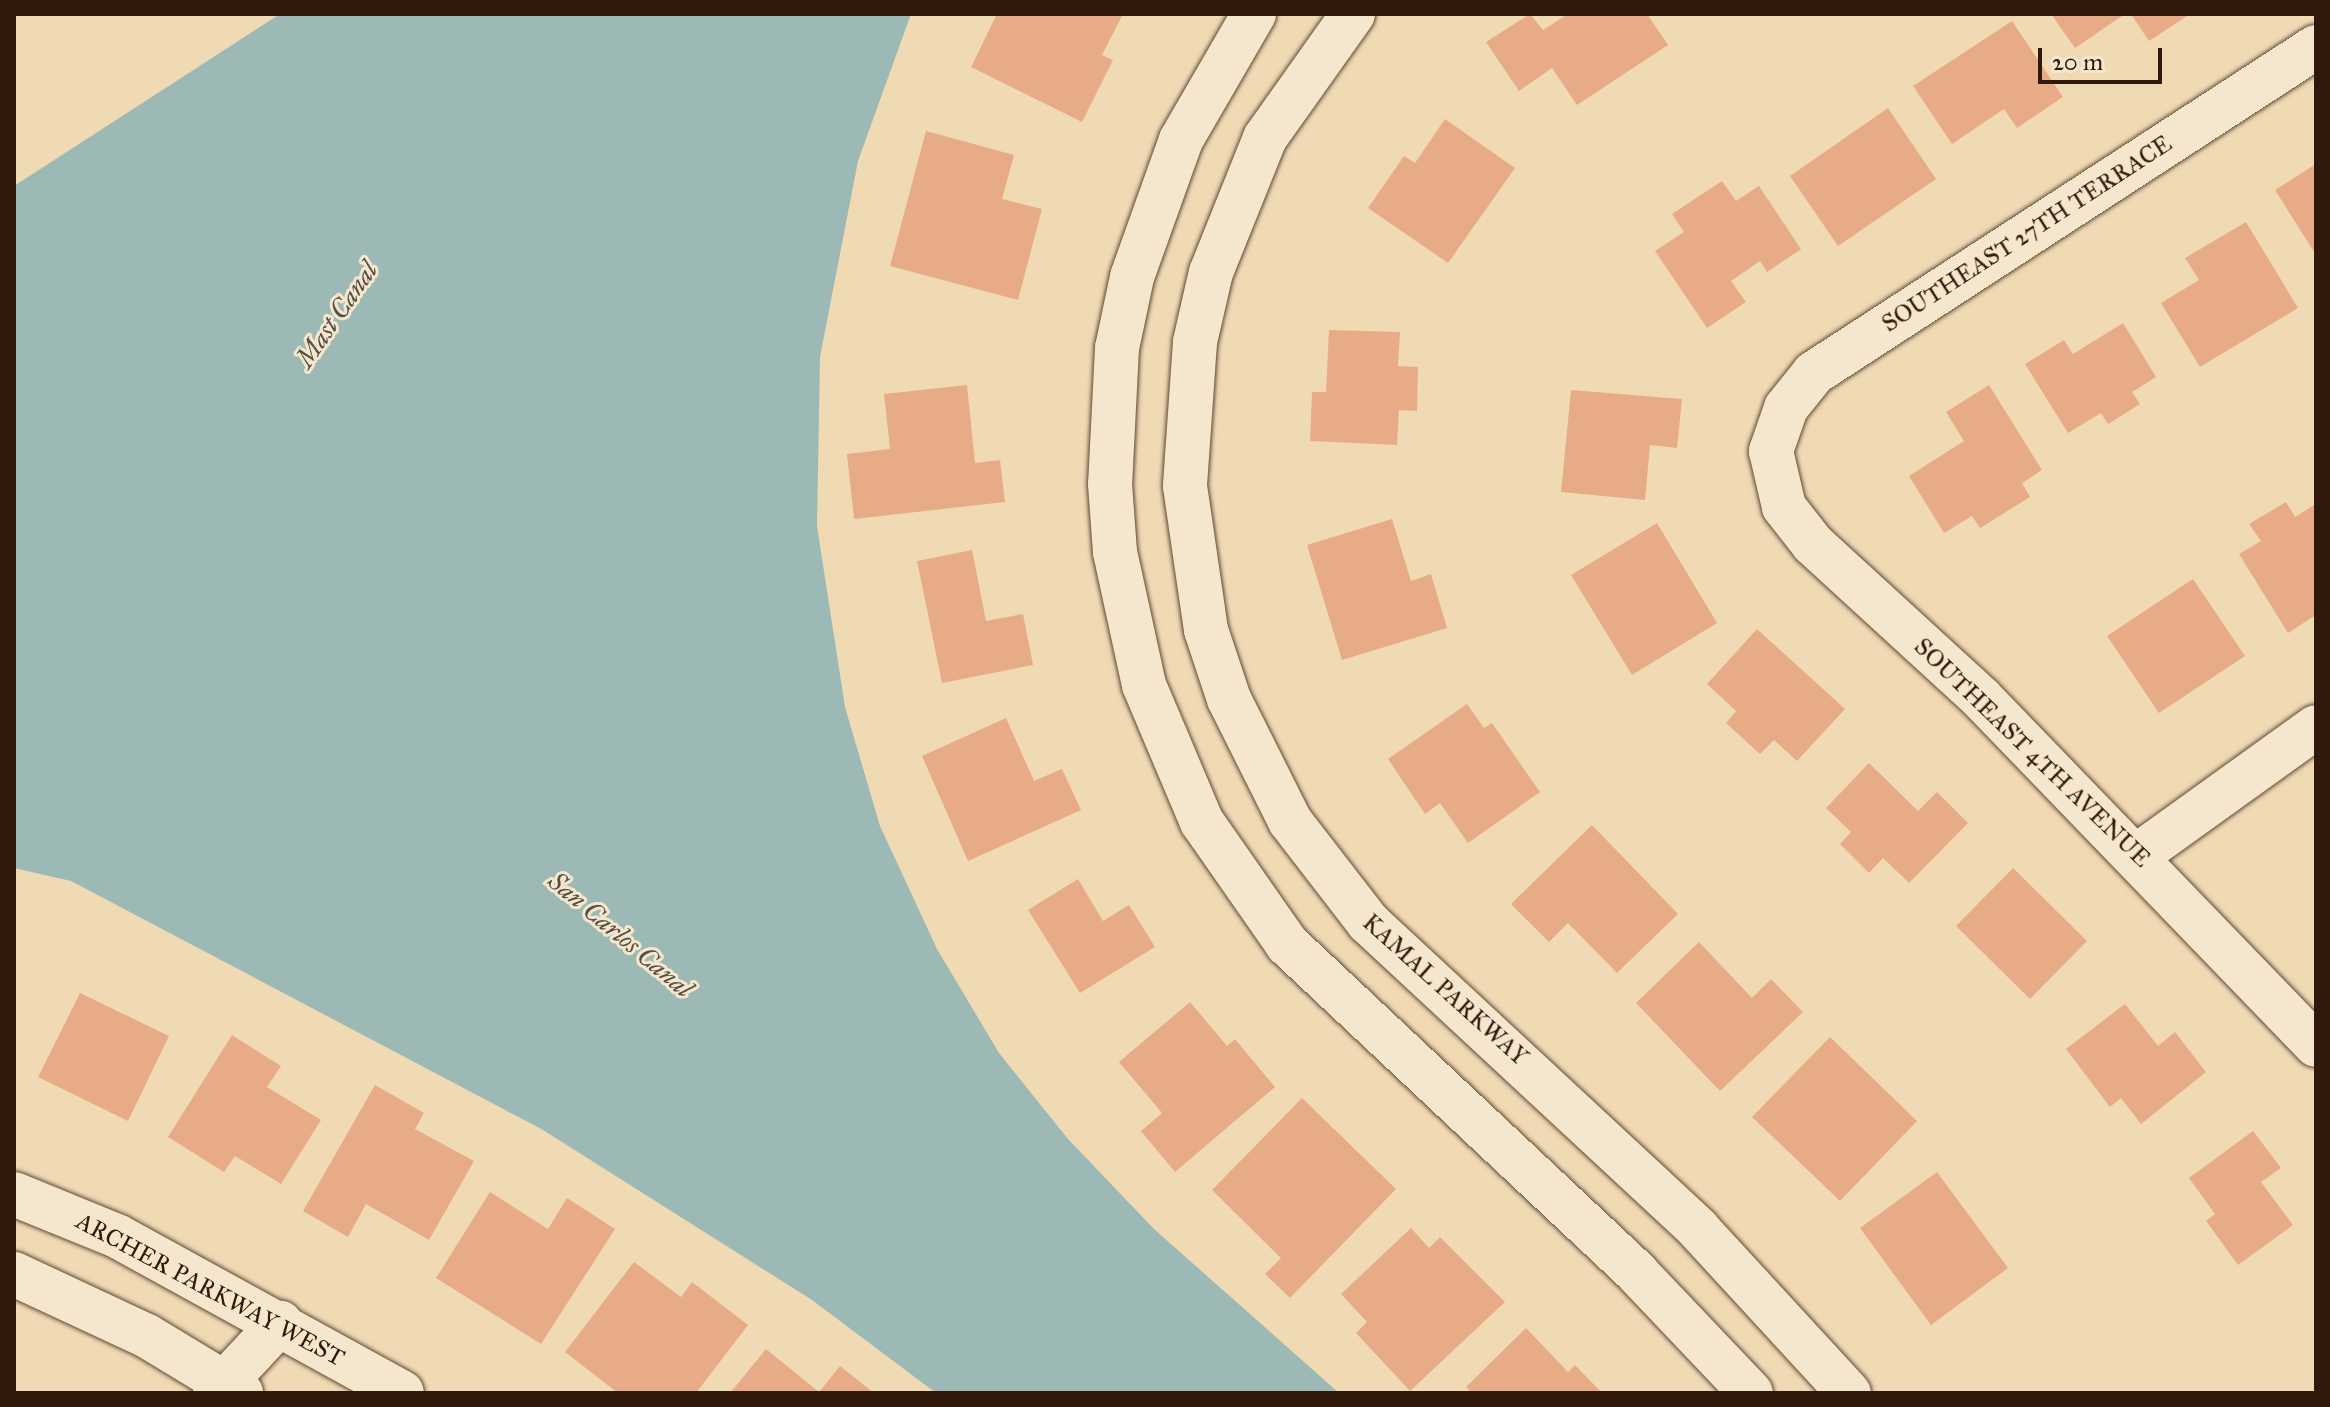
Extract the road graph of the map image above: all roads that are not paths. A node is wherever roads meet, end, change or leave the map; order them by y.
1 (1254, 14) edge
2 (1353, 14) edge
3 (2316, 47) edge
4 (1771, 451) joint
5 (2316, 727) edge
6 (2138, 855) junction
7 (2316, 1045) edge
8 (14, 1194) edge
9 (14, 1274) edge
10 (280, 1323) junction
11 (227, 1390) edge
12 (402, 1393) edge
13 (1751, 1393) edge
14 (1849, 1393) edge

1 - 13 street
2 - 14 street, KAMAL PARKWAY
3 - 4 street, SOUTHEAST 27TH TERRACE
4 - 6 street, SOUTHEAST 4TH AVENUE
5 - 6 street
6 - 7 street, SOUTHEAST 4TH AVENUE
8 - 10 street, ARCHER PARKWAY WEST
9 - 11 street
10 - 11 street
10 - 12 street, ARCHER PARKWAY WEST

